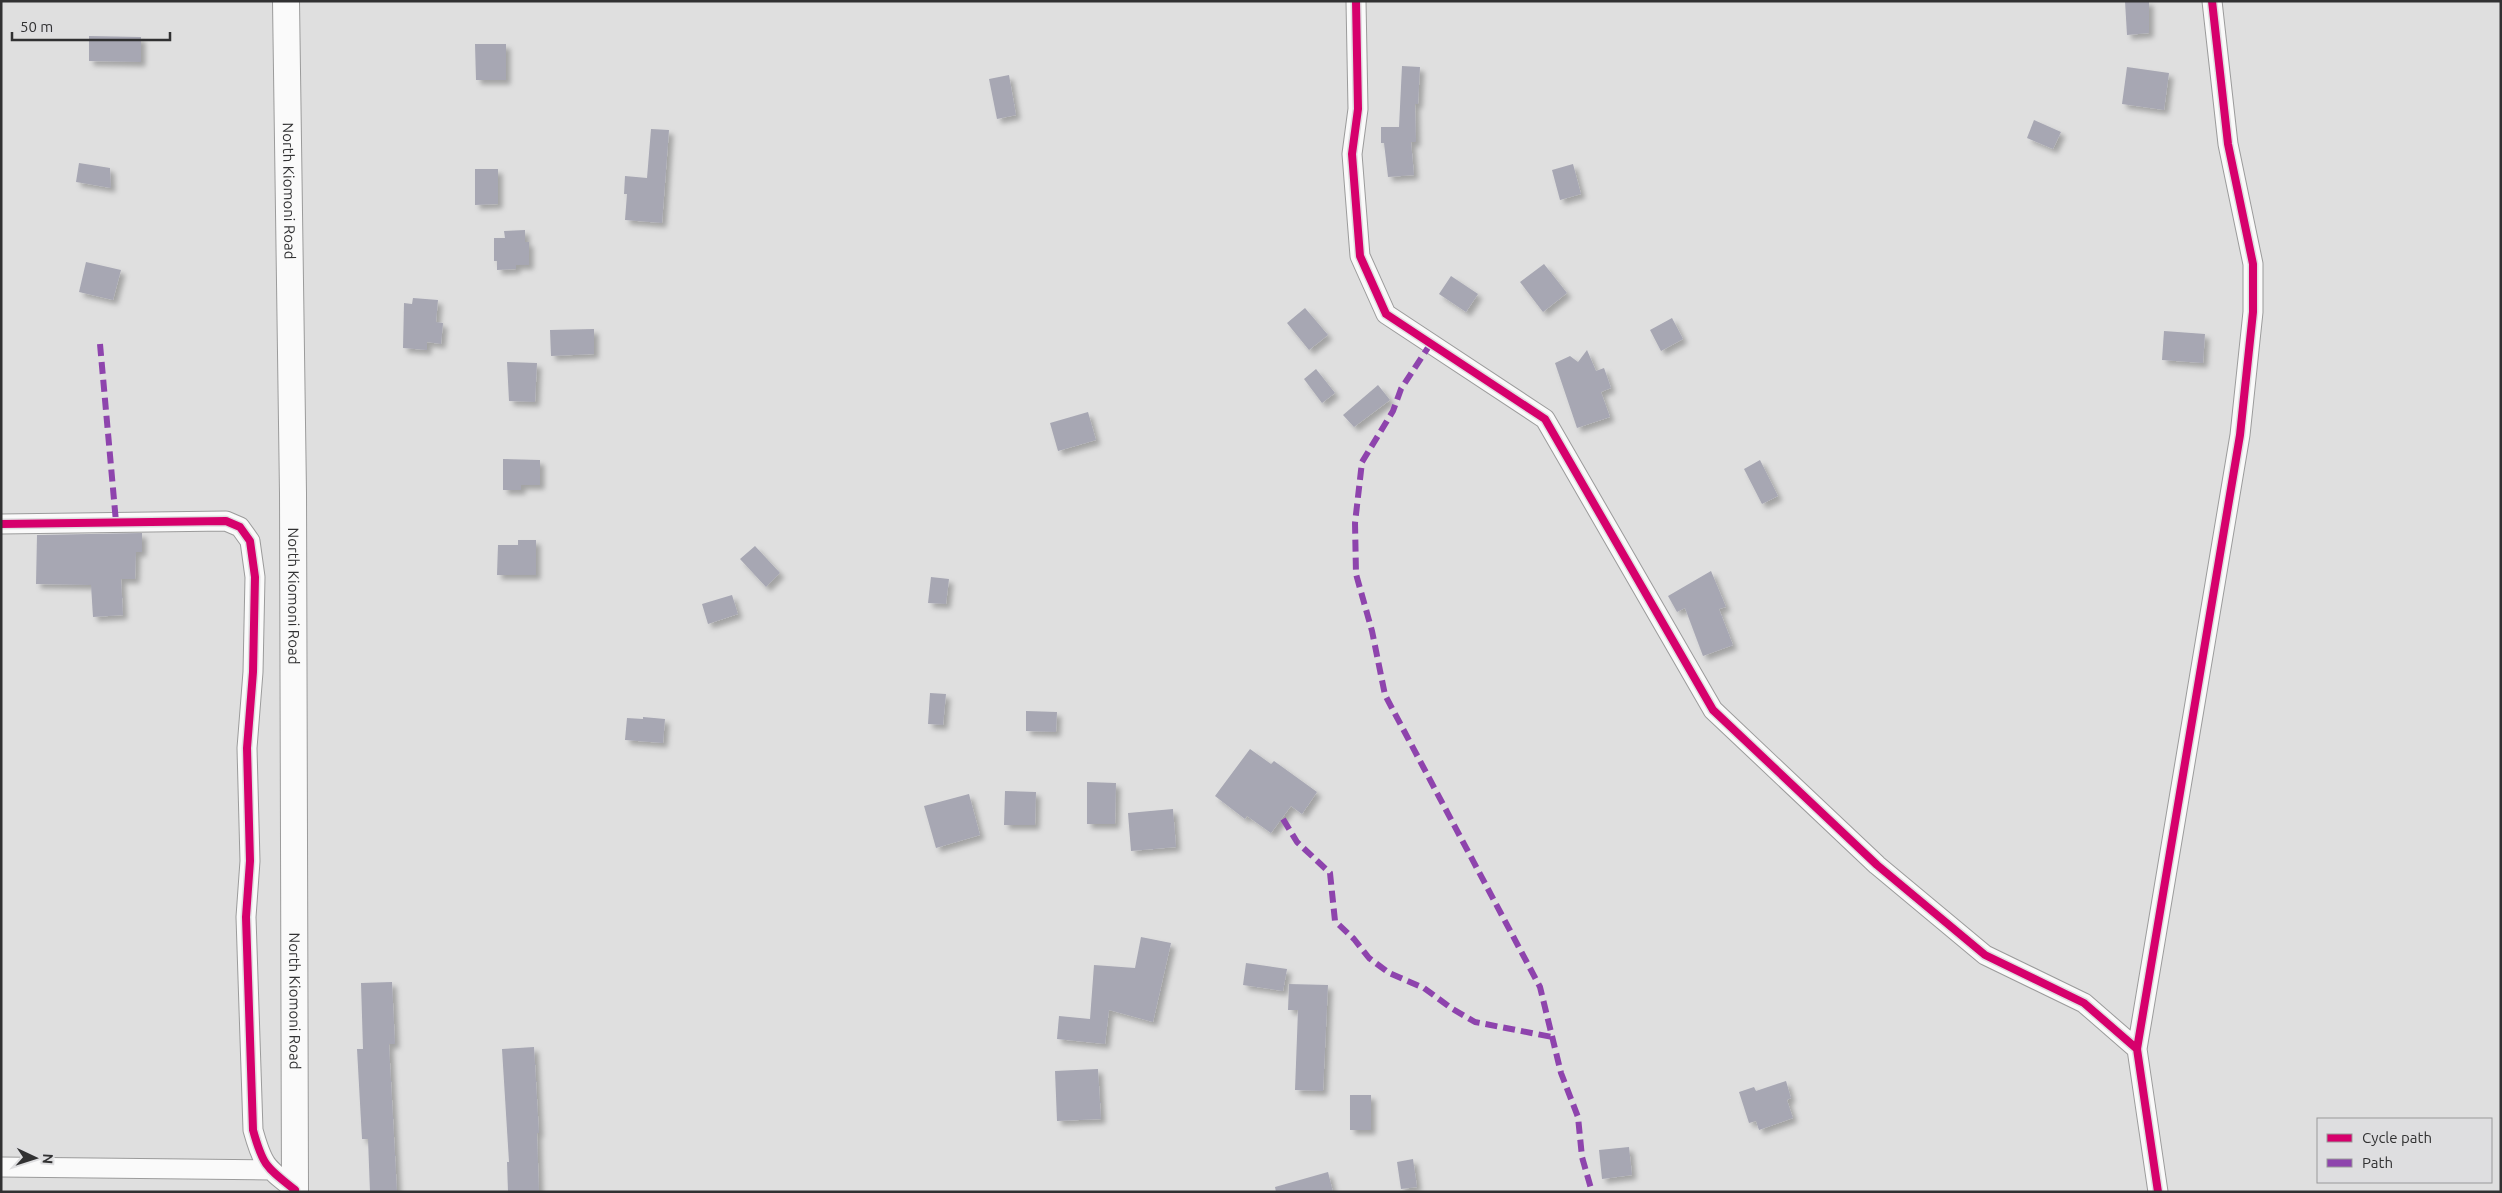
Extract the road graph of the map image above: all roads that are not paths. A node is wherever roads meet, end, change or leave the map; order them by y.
1 (286, 1) edge
2 (1356, 1) edge
3 (2212, 1) edge
4 (1, 524) edge
5 (2137, 1049) junction
6 (1, 1167) edge
7 (270, 1170) junction
8 (295, 1191) edge
9 (2158, 1192) edge

1 - 8 main road, North Kiomoni Road
2 - 5 street
3 - 5 street
4 - 7 street
5 - 9 street
6 - 7 street
7 - 8 street

